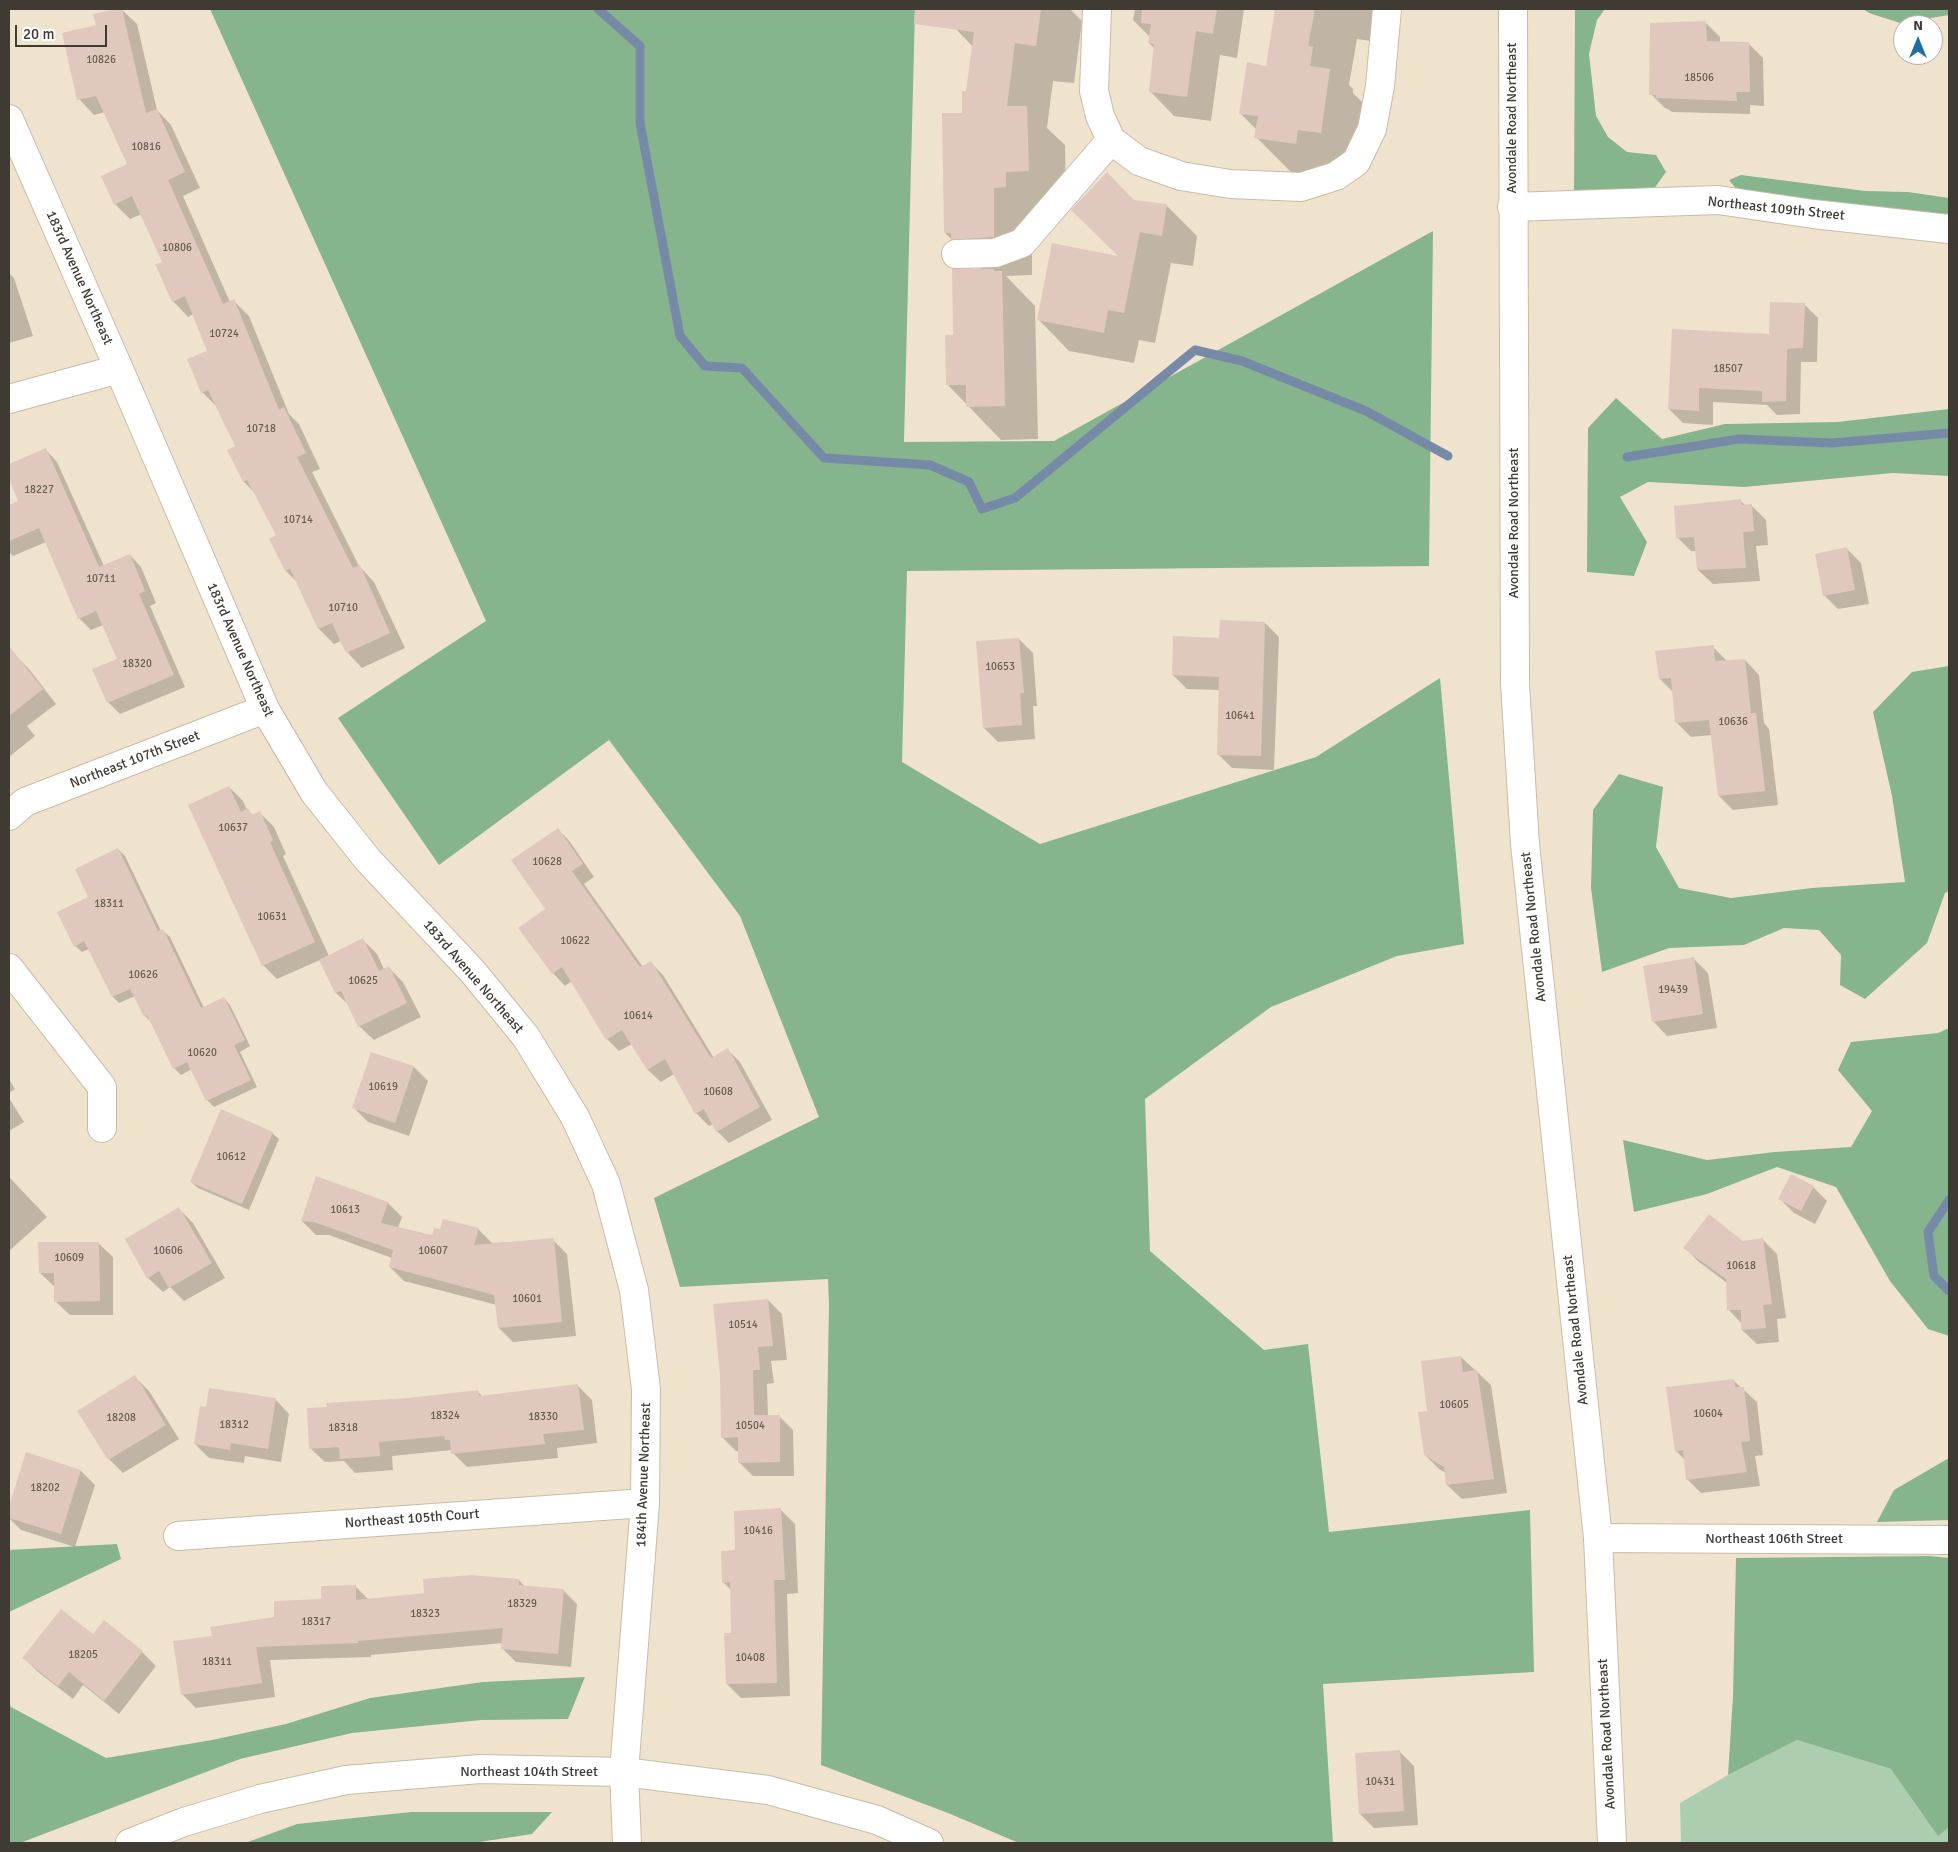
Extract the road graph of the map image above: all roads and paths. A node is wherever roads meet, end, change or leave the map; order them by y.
1 (1097, 9) edge
2 (1387, 9) edge
3 (1513, 9) edge
4 (9, 120) edge
5 (1111, 140) junction
6 (1512, 207) junction
7 (1949, 229) edge
8 (956, 254) dead end
9 (119, 369) junction
10 (9, 399) edge
11 (265, 709) junction
12 (9, 816) edge
13 (9, 968) edge
14 (575, 1117) joint
15 (102, 1128) dead end
16 (645, 1503) junction
17 (178, 1536) dead end
18 (1598, 1538) junction
19 (1949, 1540) edge
20 (624, 1772) junction
21 (130, 1843) edge
22 (627, 1843) edge
23 (929, 1843) edge
24 (1612, 1843) edge

1 - 5 street
2 - 5 street
3 - 6 street, Avondale Road Northeast
4 - 9 street, 183rd Avenue Northeast
5 - 8 street
6 - 7 street, Northeast 109th Street
6 - 18 street, Avondale Road Northeast
9 - 10 street
9 - 11 street, 183rd Avenue Northeast
11 - 12 street, Northeast 107th Street
11 - 14 street, 183rd Avenue Northeast
13 - 15 street
14 - 16 street, 184th Avenue Northeast
16 - 17 street, Northeast 105th Court
16 - 20 street, 184th Avenue Northeast
18 - 19 street, Northeast 106th Street
18 - 24 street, Avondale Road Northeast
20 - 21 street, Northeast 104th Street
20 - 22 street, 184th Avenue Northeast
20 - 23 street, Northeast 104th Street

